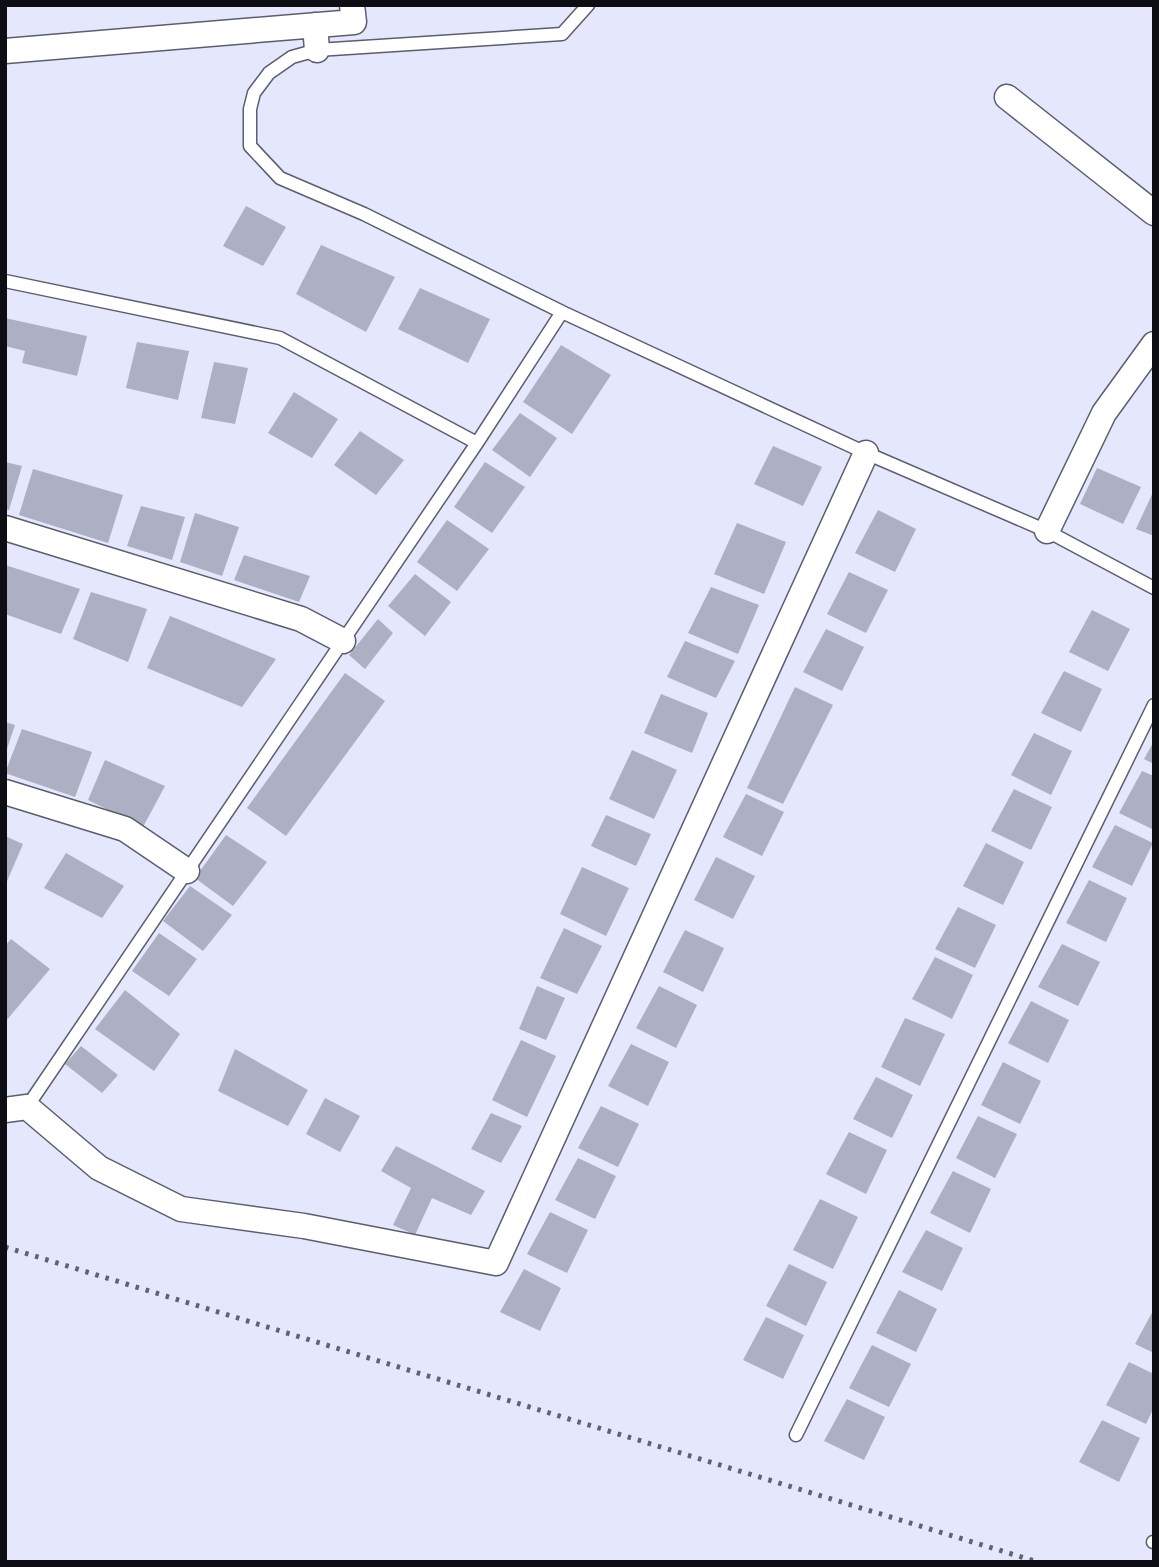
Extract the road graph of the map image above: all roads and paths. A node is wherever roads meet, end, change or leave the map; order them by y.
1 (352, 5) edge
2 (588, 5) edge
3 (315, 25) junction
4 (317, 50) junction
5 (5, 51) edge
6 (1007, 97) dead end
7 (1154, 213) edge
8 (5, 281) edge
9 (562, 312) junction
10 (1154, 344) edge
11 (477, 443) junction
12 (866, 453) junction
13 (5, 527) edge
14 (1047, 531) junction
15 (1154, 588) edge
16 (343, 641) junction
17 (1154, 705) edge
18 (5, 792) edge
19 (187, 871) junction
20 (16, 1108) edge
21 (796, 1435) dead end

1 - 3 street
2 - 4 lane
3 - 4 street
3 - 5 street
4 - 9 lane
6 - 7 street
8 - 11 lane
9 - 11 lane
9 - 12 lane
10 - 14 street
11 - 16 lane
12 - 14 lane
12 - 20 street
13 - 16 street
14 - 15 lane
16 - 19 lane
17 - 21 lane
18 - 19 street
19 - 20 lane

